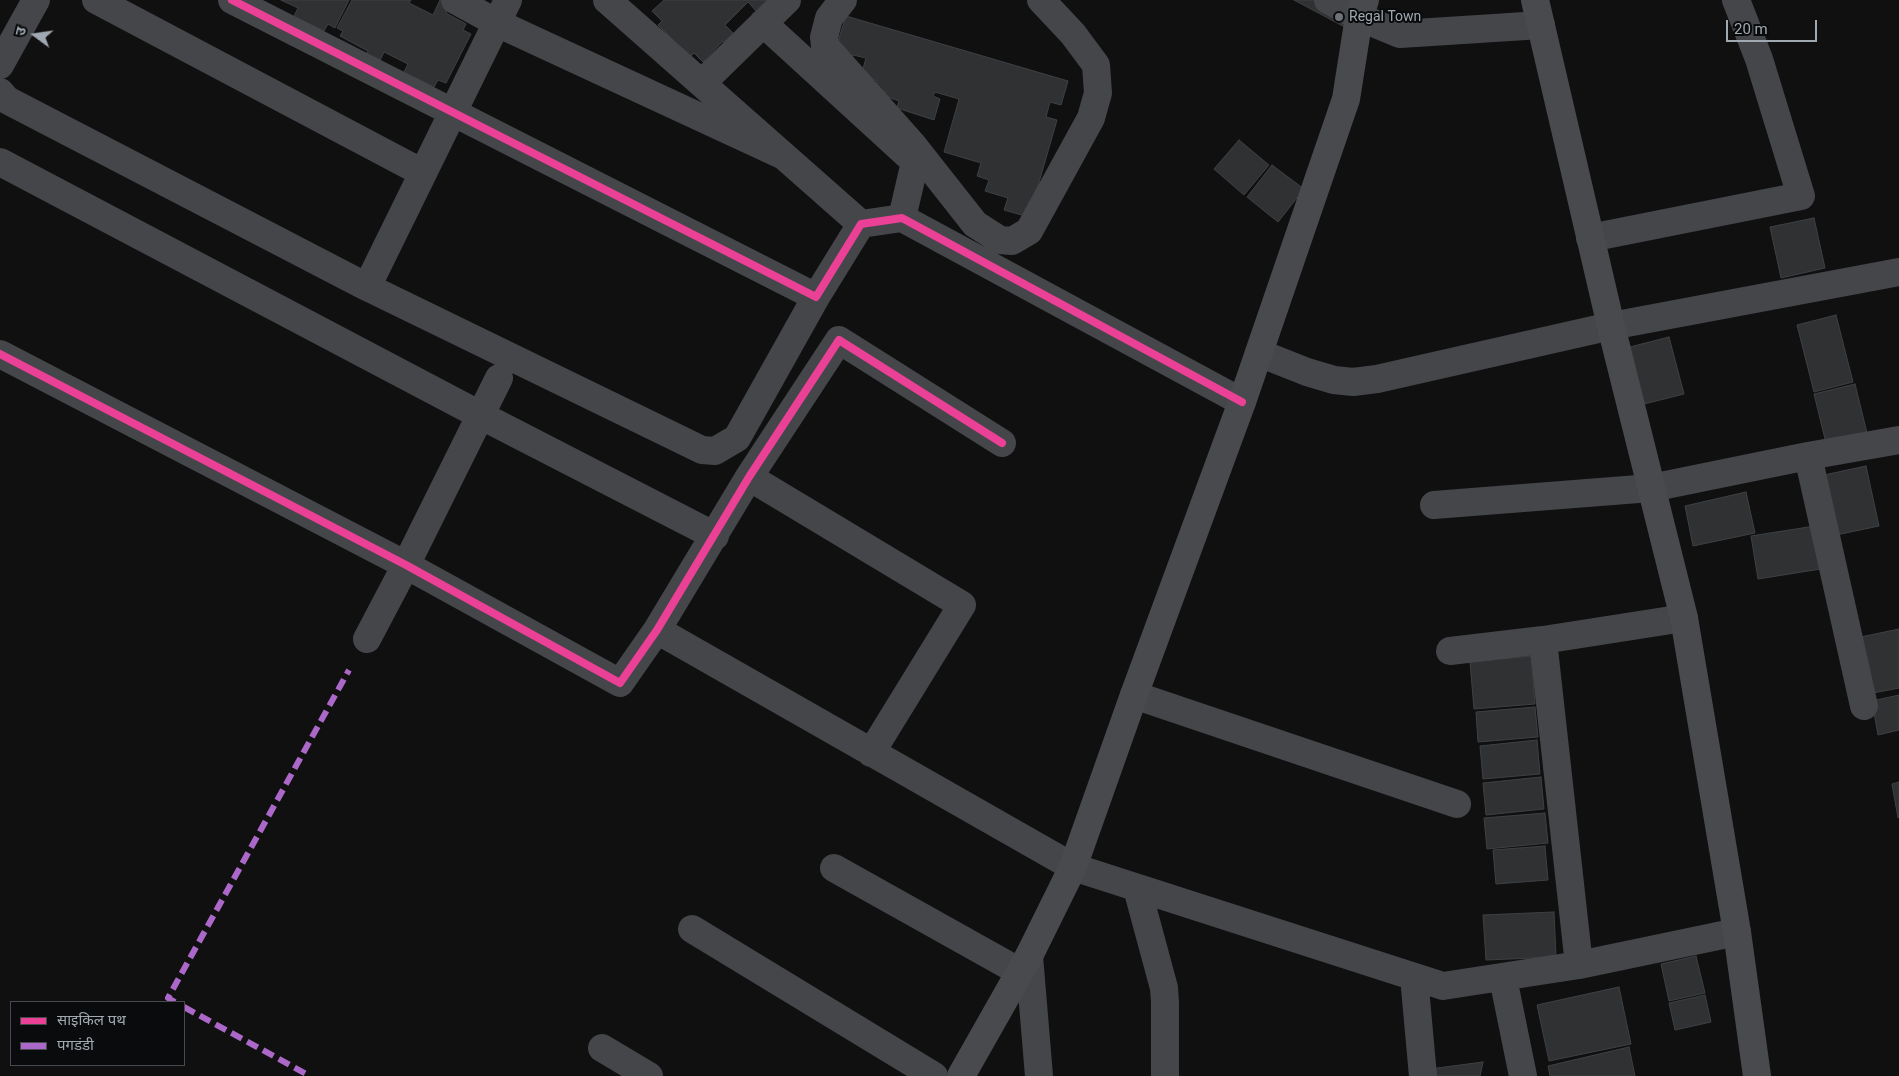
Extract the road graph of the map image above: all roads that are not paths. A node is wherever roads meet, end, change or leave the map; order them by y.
1 (36, 0) edge
2 (96, 0) edge
3 (232, 0) edge
4 (455, 0) edge
5 (787, 0) edge
6 (842, 0) edge
7 (1041, 0) edge
8 (1328, 0) edge
9 (1736, 0) edge
10 (621, 4) edge
11 (1362, 8) edge
12 (502, 11) edge
13 (1538, 13) edge
14 (763, 23) junction
15 (0, 65) edge
16 (702, 83) junction
17 (0, 92) edge
18 (453, 112) junction
19 (784, 156) junction
20 (0, 162) edge
21 (423, 174) junction
22 (902, 218) junction
23 (861, 224) junction
24 (1590, 238) junction
25 (1899, 272) edge
26 (367, 287) junction
27 (816, 297) junction
28 (1611, 326) junction
29 (1259, 353) junction
30 (0, 354) edge
31 (499, 378) dead end
32 (1242, 402) junction
33 (480, 415) junction
34 (1899, 440) edge
35 (1002, 443) dead end
36 (1808, 456) junction
37 (749, 477) junction
38 (1651, 488) junction
39 (1434, 505) dead end
40 (715, 536) junction
41 (406, 565) junction
42 (1684, 618) junction
43 (657, 630) junction
44 (367, 639) dead end
45 (1543, 640) junction
46 (1450, 651) dead end
47 (1134, 695) junction
48 (1864, 706) dead end
49 (871, 753) junction
50 (1456, 804) dead end
51 (1073, 867) junction
52 (834, 868) dead end
53 (1137, 888) junction
54 (692, 929) dead end
55 (1737, 932) junction
56 (1024, 964) junction
57 (1579, 966) junction
58 (1414, 976) junction
59 (1503, 978) junction
60 (602, 1048) dead end
61 (1169, 1075) edge
62 (649, 1076) edge
63 (934, 1076) edge
64 (961, 1076) edge
65 (1039, 1076) edge
66 (1423, 1076) edge
67 (1523, 1076) edge
68 (1757, 1076) edge

1 - 15 street
2 - 21 street
3 - 18 street
4 - 12 street
5 - 14 street
6 - 7 street
8 - 11 street
9 - 24 street
10 - 16 street
11 - 13 street
11 - 29 street
12 - 18 street
12 - 19 street
13 - 24 street
14 - 16 street
14 - 22 street
16 - 19 street
17 - 26 street
18 - 21 street
18 - 27 street
19 - 23 street
20 - 33 street
21 - 26 street
22 - 23 street
22 - 32 street
23 - 27 street
24 - 28 street
25 - 28 street
26 - 27 street
28 - 29 street
28 - 38 street
29 - 32 street
30 - 41 street
31 - 33 street
32 - 47 street
33 - 40 street
33 - 41 street
34 - 36 street
35 - 37 street
36 - 38 street
36 - 48 street
37 - 40 street
37 - 49 street
38 - 39 street
38 - 42 street
40 - 43 street
41 - 43 street
41 - 44 street
42 - 45 street
42 - 55 street
43 - 49 street
45 - 46 street
45 - 57 street
47 - 50 street
47 - 51 street
49 - 51 street
51 - 53 street
51 - 56 street
52 - 56 street
53 - 58 street
53 - 61 street
54 - 63 street
55 - 57 street
55 - 68 street
56 - 64 street
56 - 65 street
57 - 59 street
58 - 59 street
58 - 66 street
59 - 67 street
60 - 62 street

